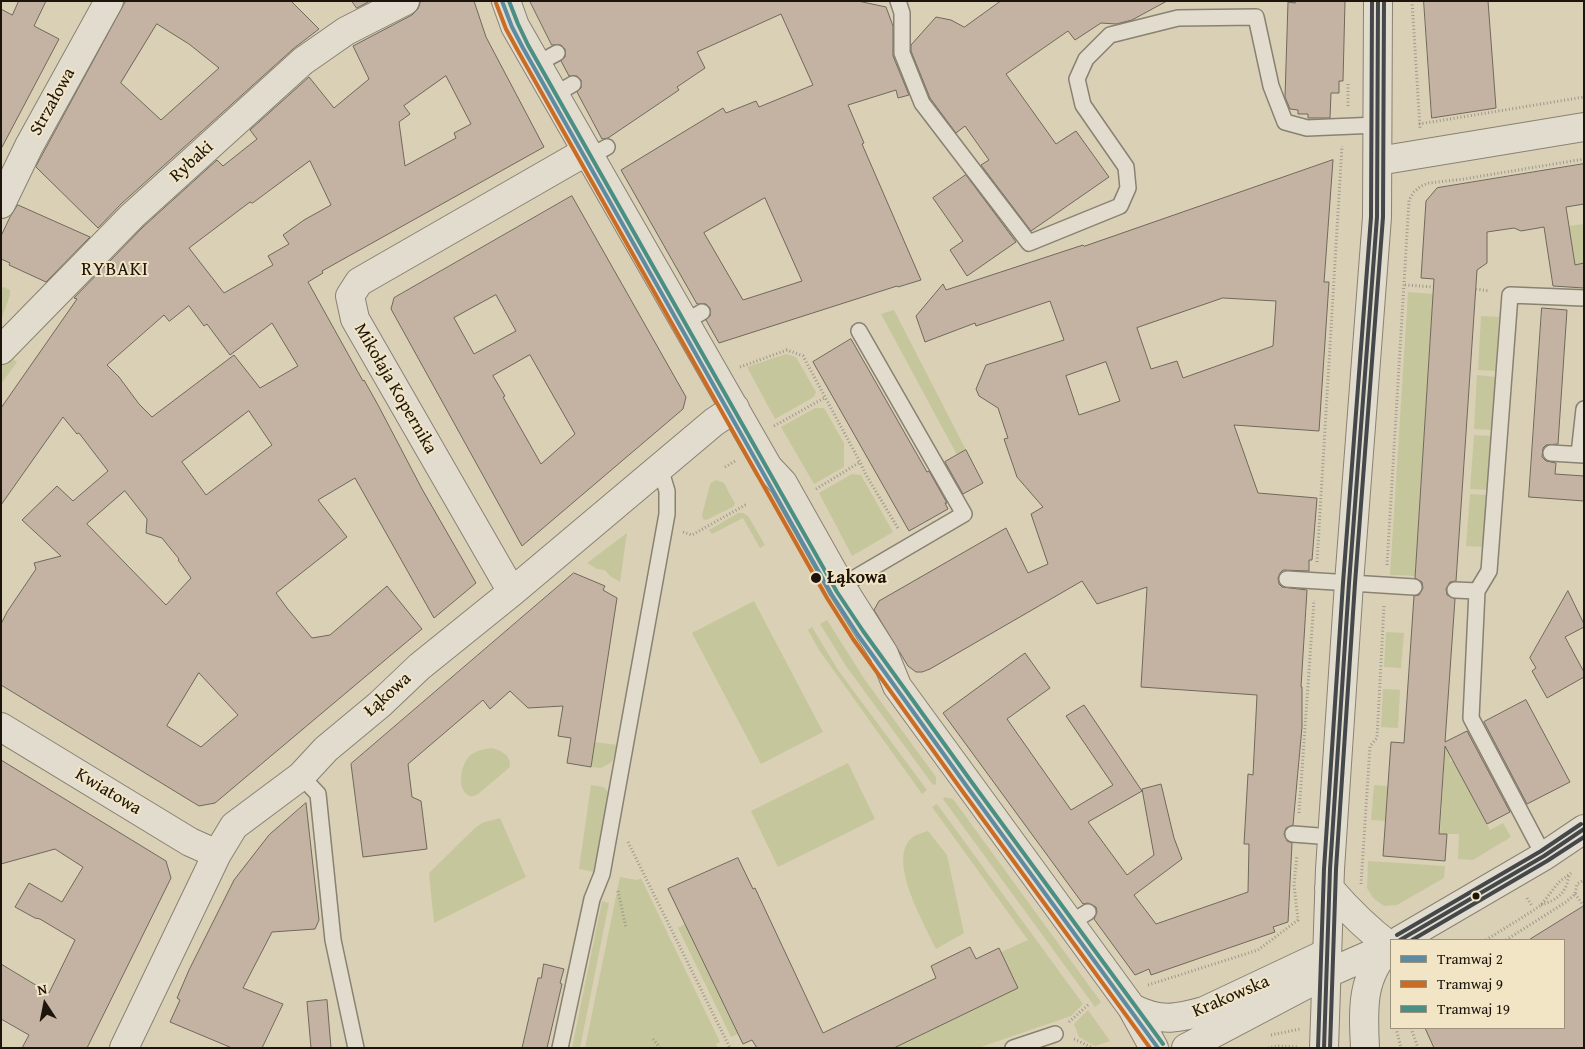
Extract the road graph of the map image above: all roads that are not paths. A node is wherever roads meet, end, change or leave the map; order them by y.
1 (109, 1) edge
2 (405, 1) edge
3 (506, 1) edge
4 (898, 1) edge
5 (1378, 1) edge
6 (1377, 125) junction
7 (1584, 127) edge
8 (595, 151) junction
9 (1378, 162) junction
10 (1, 204) edge
11 (1584, 298) edge
12 (859, 331) dead end
13 (1, 350) edge
14 (735, 408) junction
15 (1584, 408) edge
16 (1551, 453) dead end
17 (1581, 454) edge
18 (660, 468) junction
19 (1287, 579) dead end
20 (1349, 583) junction
21 (841, 586) junction
22 (1414, 587) dead end
23 (1455, 590) dead end
24 (1477, 591) junction
25 (512, 592) junction
26 (1, 727) edge
27 (301, 776) junction
28 (1584, 829) edge
29 (1295, 834) road end
30 (1332, 836) junction
31 (217, 854) junction
32 (1544, 856) junction
33 (1330, 888) junction
34 (1403, 939) edge
35 (1390, 942) edge
36 (1390, 945) edge
37 (1390, 948) edge
38 (1327, 964) junction
39 (1132, 1008) junction
40 (1055, 1034) dead end
41 (1315, 1047) edge
42 (124, 1048) edge
43 (356, 1048) edge
44 (560, 1048) edge
45 (1013, 1048) edge
46 (1154, 1048) edge
47 (1186, 1048) edge
48 (1365, 1048) edge

1 - 10 street, Strzałowa
2 - 13 street, Rybaki
3 - 8 street
4 - 6 lane
5 - 6 street
6 - 9 street
7 - 9 street
8 - 14 street
8 - 25 street, Mikołaja Kopernika
9 - 20 street
11 - 24 lane
12 - 21 lane
14 - 18 street, Łąkowa
14 - 21 street
15 - 17 lane
16 - 17 lane
18 - 25 street, Łąkowa
18 - 44 lane
19 - 20 lane
20 - 22 lane
20 - 30 street
21 - 39 street
23 - 24 lane
24 - 32 lane
25 - 27 street, Łąkowa
26 - 31 street, Kwiatowa
27 - 31 street, Łąkowa
27 - 43 lane
28 - 32 street
29 - 30 lane
30 - 33 street
31 - 42 street, Łąkowa
32 - 34 street
33 - 35 street
33 - 38 street
36 - 38 street
37 - 48 street
38 - 39 street, Krakowska
38 - 41 street
38 - 47 street, Krakowska
39 - 46 street
40 - 45 lane

